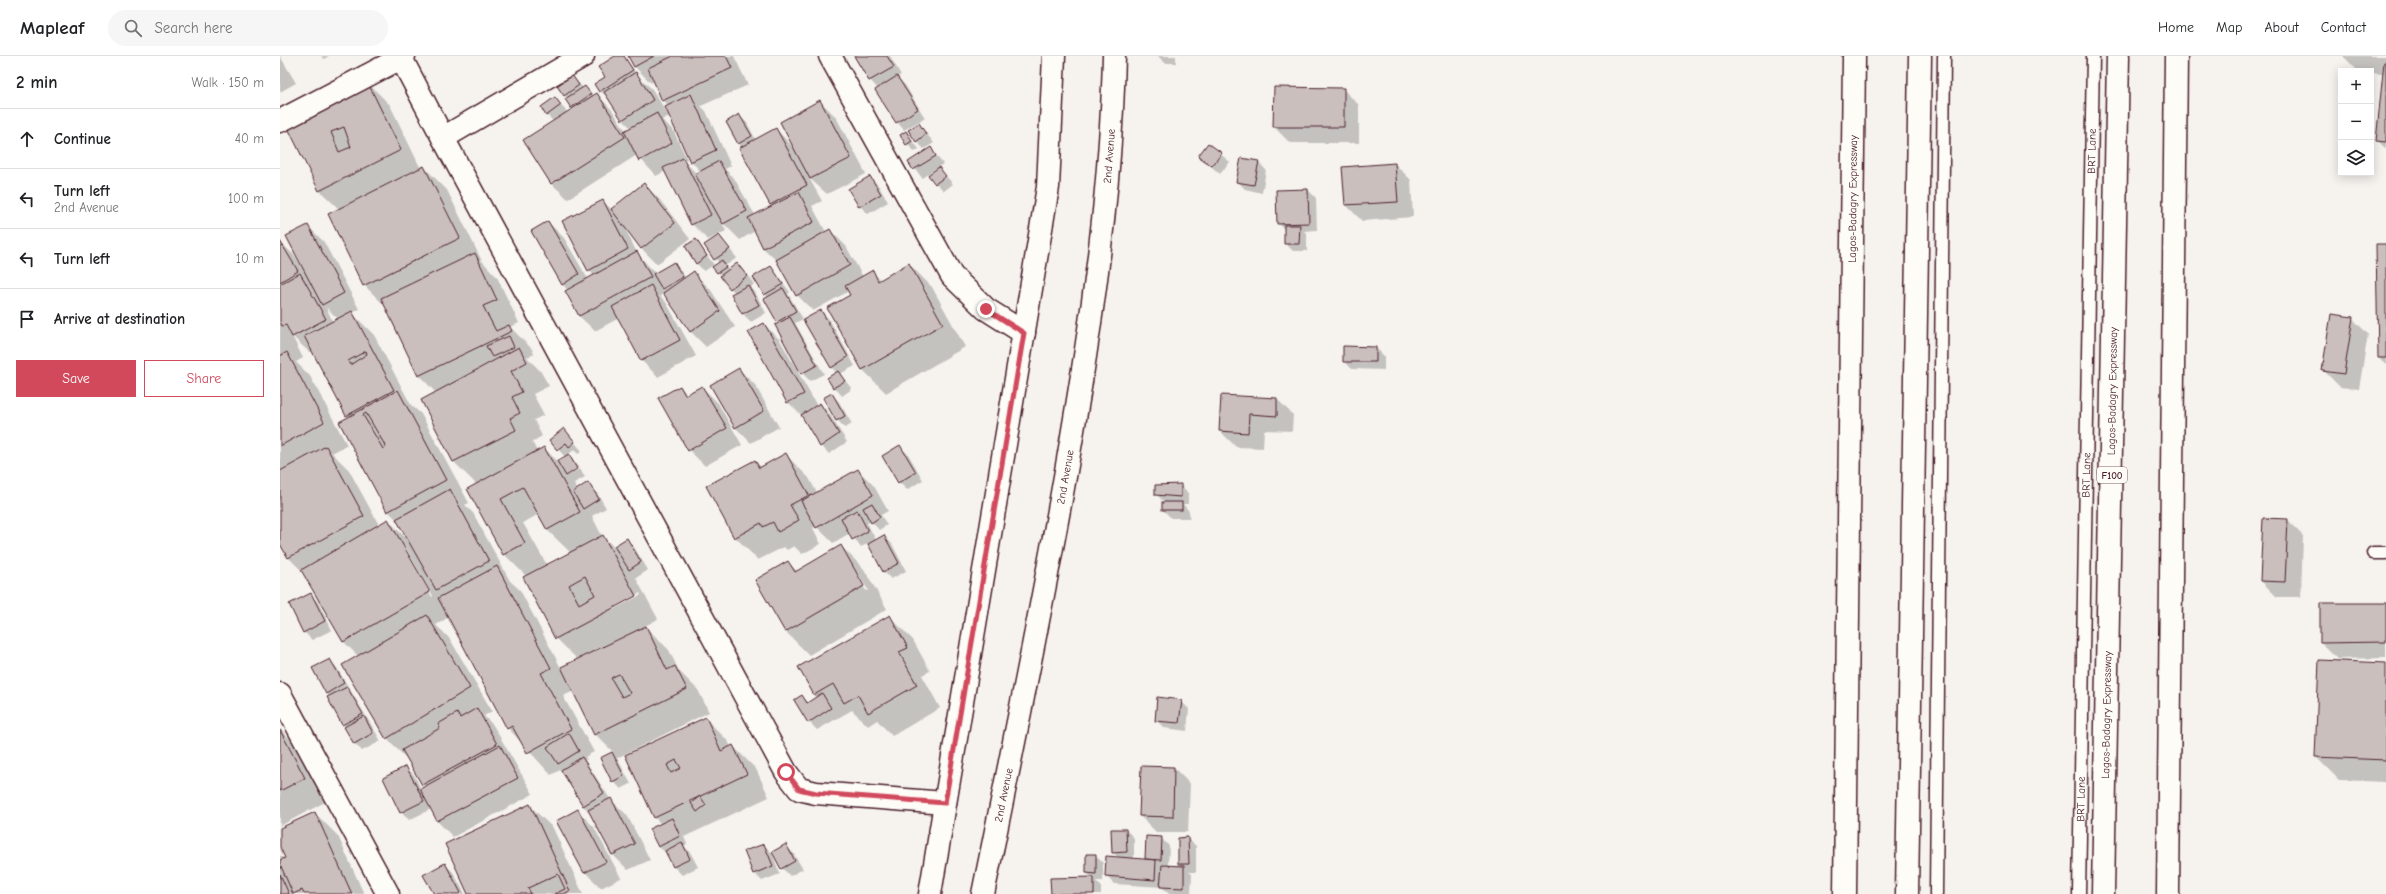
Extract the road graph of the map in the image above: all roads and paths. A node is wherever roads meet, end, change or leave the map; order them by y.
1 (583, 56) edge
2 (830, 56) edge
3 (1054, 56) edge
4 (1114, 56) edge
5 (1854, 56) edge
6 (1920, 56) edge
7 (1944, 56) edge
8 (2093, 56) edge
9 (2118, 56) edge
10 (2176, 56) edge
11 (402, 57) edge
12 (280, 121) edge
13 (443, 138) junction
14 (1024, 333) junction
15 (2373, 553) dead end
16 (2386, 553) edge
17 (280, 694) edge
18 (945, 803) junction
19 (388, 894) edge
20 (930, 894) edge
21 (983, 894) edge
22 (1845, 894) edge
23 (1907, 894) edge
24 (1936, 894) edge
25 (2079, 894) edge
26 (2104, 894) edge
27 (2168, 894) edge

1 - 13 main road
2 - 14 main road
3 - 14 main road
4 - 21 main road, 2nd Avenue
5 - 22 main road, Lagos-Badagry Expressway
6 - 23 main road
7 - 24 lane
8 - 25 lane, BRT Lane
9 - 26 main road, Lagos-Badagry Expressway / F100
10 - 27 main road
11 - 12 main road
11 - 13 main road
13 - 18 main road
14 - 18 main road
15 - 16 lane
17 - 19 main road
18 - 20 main road

